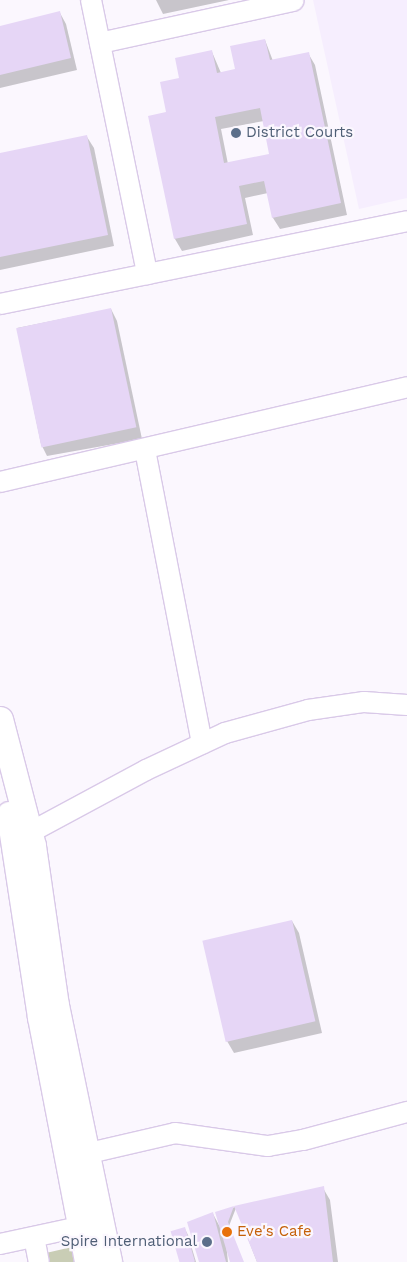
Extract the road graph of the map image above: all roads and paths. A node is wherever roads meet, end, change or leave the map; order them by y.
1 (91, 0) edge
2 (294, 1) dead end
3 (100, 43) junction
4 (407, 222) edge
5 (147, 274) junction
6 (0, 304) edge
7 (407, 387) edge
8 (145, 450) junction
9 (0, 482) edge
10 (407, 705) edge
11 (0, 719) edge
12 (202, 744) junction
13 (0, 779) edge
14 (14, 831) edge
15 (407, 1112) edge
16 (85, 1154) junction
17 (90, 1225) junction
18 (34, 1237) junction
19 (0, 1244) edge
20 (39, 1262) edge
21 (87, 1262) edge
22 (109, 1262) edge

1 - 3 street
2 - 3 street
3 - 5 street
4 - 5 street
5 - 6 street
7 - 8 street
8 - 9 street
8 - 12 street
10 - 12 street
11 - 14 main road
12 - 14 street
13 - 14 main road
14 - 16 main road
14 - 17 main road
15 - 16 street
16 - 17 main road
17 - 18 street
17 - 21 main road
17 - 22 main road
18 - 19 street
18 - 20 street

